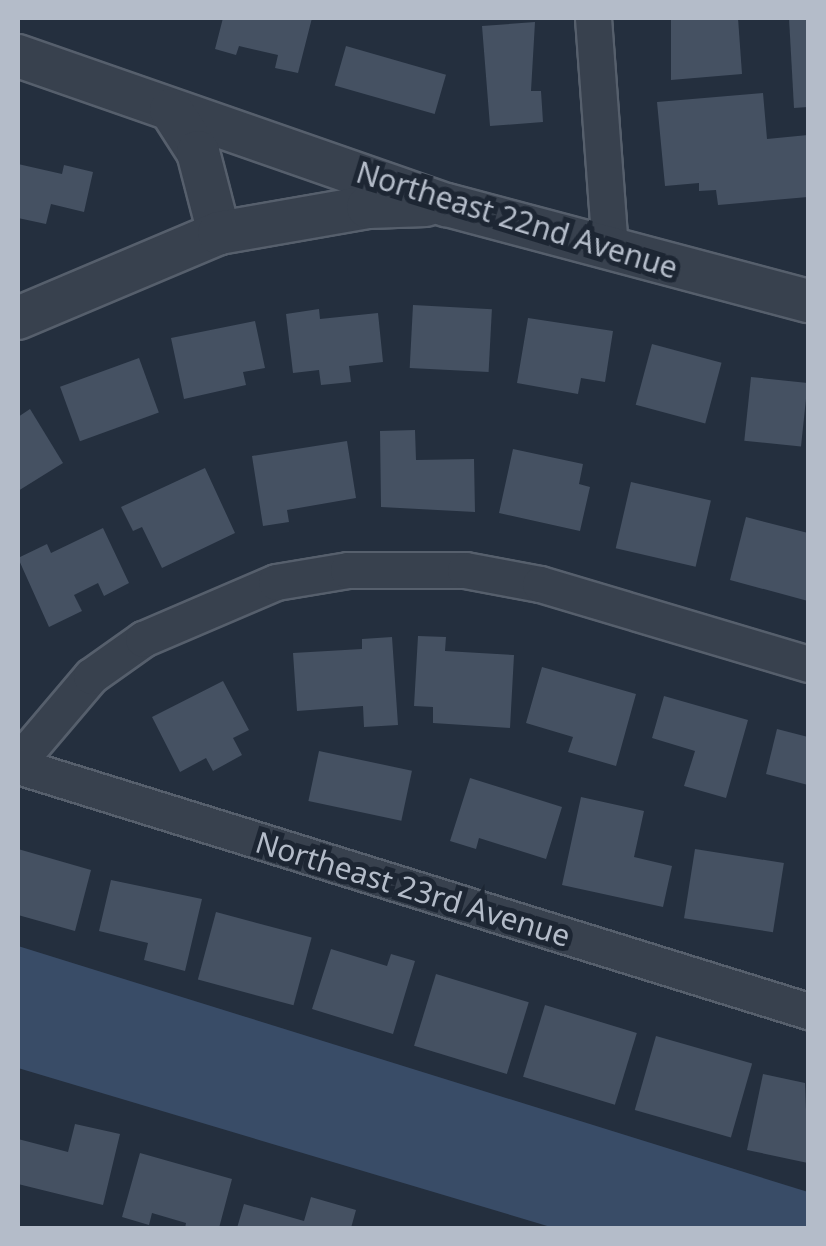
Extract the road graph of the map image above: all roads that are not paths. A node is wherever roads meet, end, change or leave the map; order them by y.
1 (594, 18) edge
2 (18, 56) edge
3 (171, 110) junction
4 (447, 205) junction
5 (219, 233) junction
6 (610, 249) junction
7 (808, 301) edge
8 (18, 318) edge
9 (808, 664) edge
10 (18, 764) edge
11 (808, 1011) edge

1 - 6 street
2 - 3 street, Northeast 22nd Avenue
3 - 4 street, Northeast 22nd Avenue
3 - 5 street
4 - 5 street
4 - 6 street, Northeast 22nd Avenue
5 - 8 street
6 - 7 street, Northeast 22nd Avenue
9 - 10 street
10 - 11 street, Northeast 23rd Avenue

